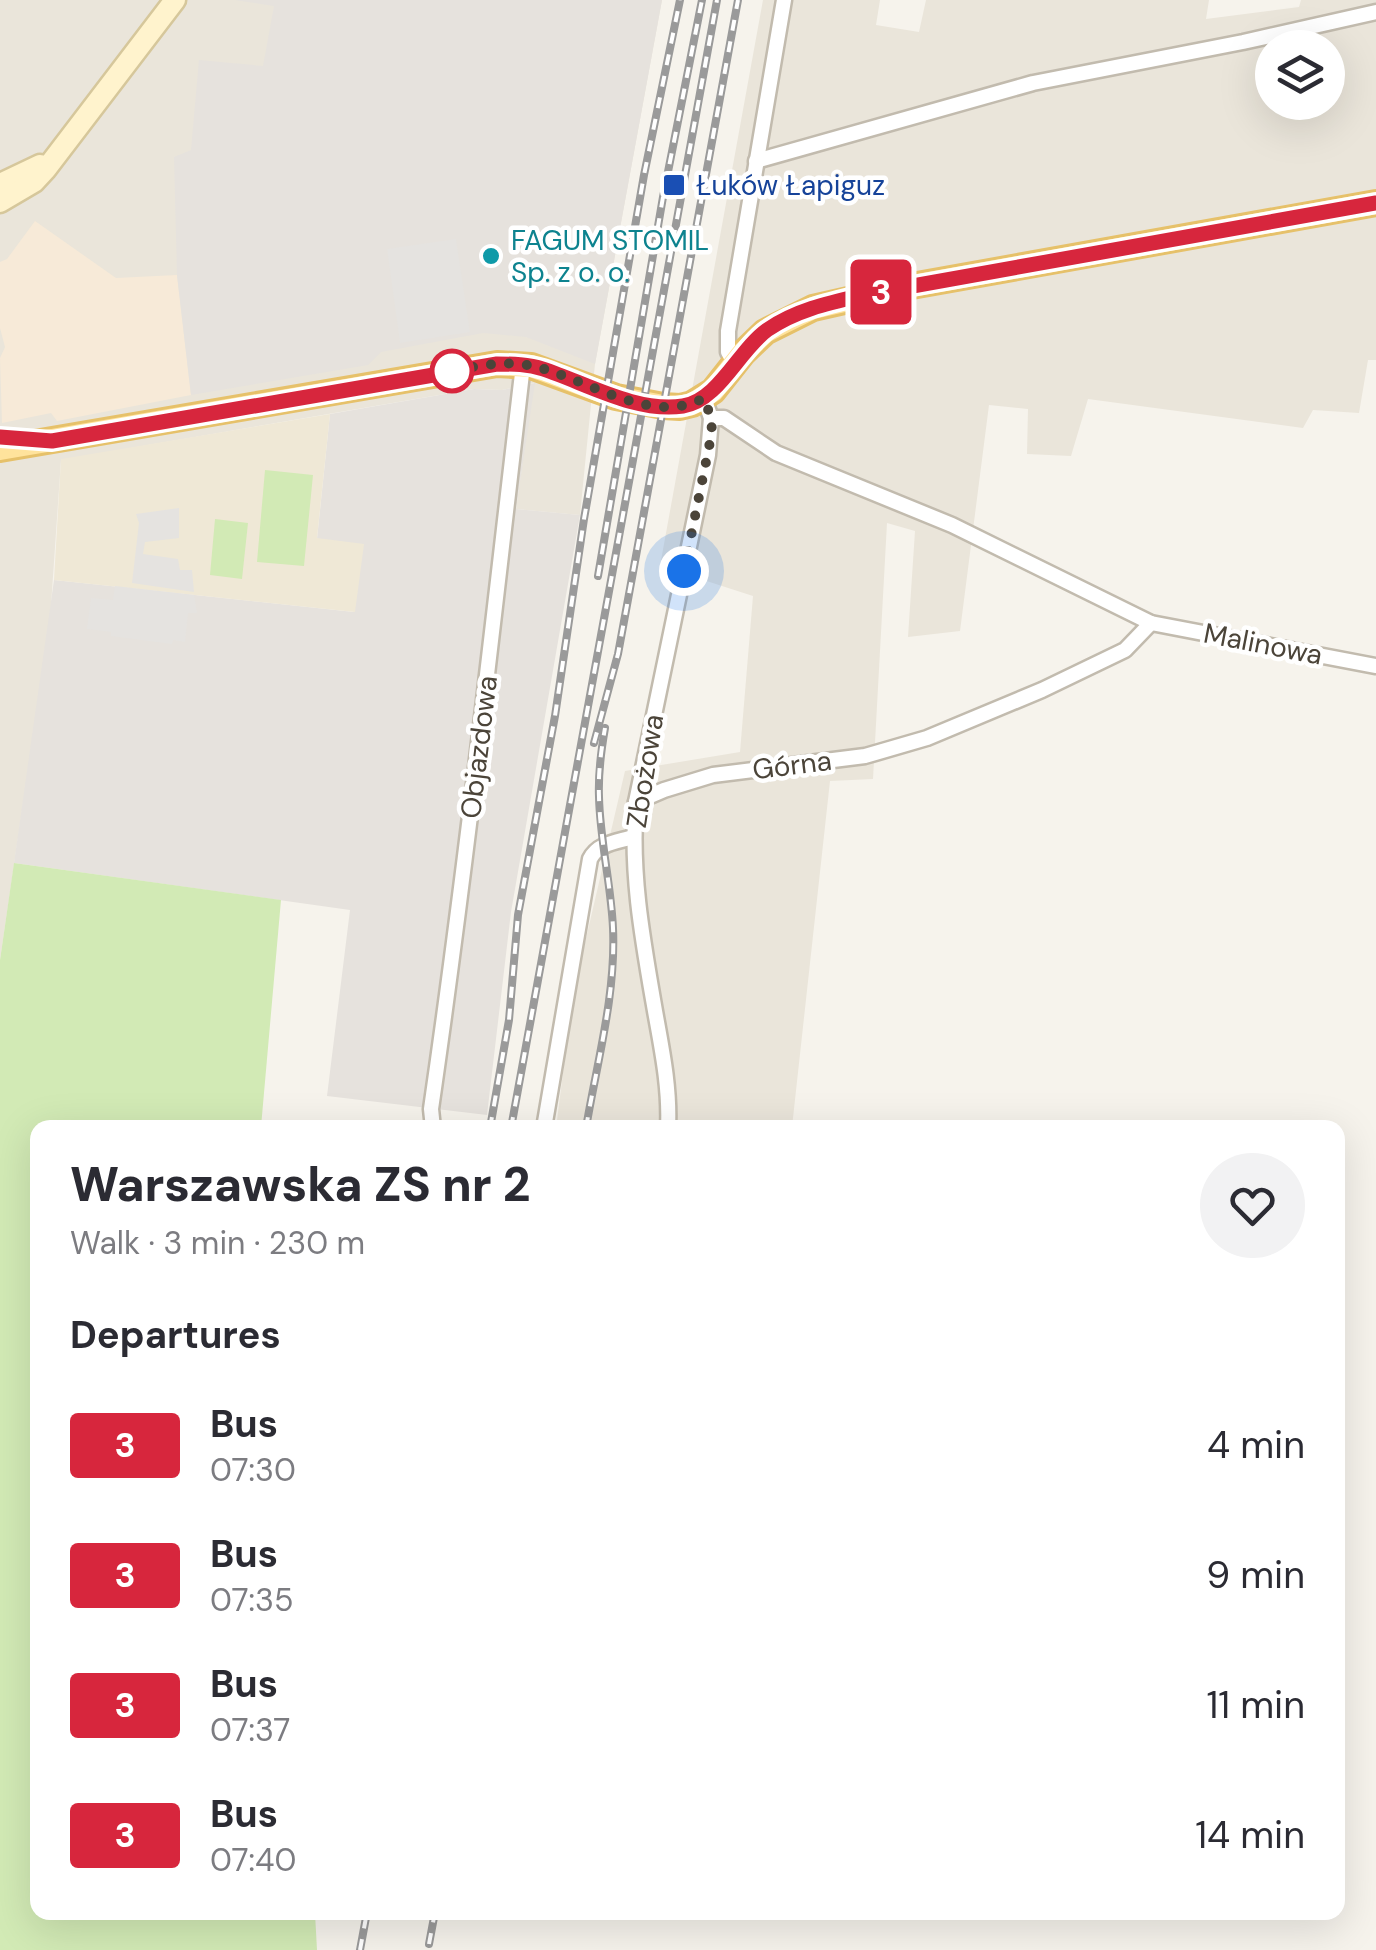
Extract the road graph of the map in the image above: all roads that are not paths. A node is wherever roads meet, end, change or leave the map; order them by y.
1 (175, 0) edge
2 (784, 0) edge
3 (1376, 12) edge
4 (54, 156) junction
5 (756, 161) junction
6 (0, 184) edge
7 (0, 202) edge
8 (1376, 202) edge
9 (734, 363) junction
10 (523, 364) junction
11 (708, 408) junction
12 (0, 437) edge
13 (52, 441) junction
14 (0, 449) edge
15 (1152, 623) junction
16 (1375, 666) edge
17 (636, 802) junction
18 (633, 838) junction
19 (432, 1120) edge
20 (545, 1120) edge
21 (668, 1120) edge

1 - 4 main road
2 - 5 street
3 - 5 street
4 - 6 main road
4 - 7 main road
5 - 9 street
8 - 9 main road
9 - 11 main road
10 - 11 main road
10 - 13 main road
10 - 19 street, Objazdowa
11 - 15 street, Malinowa
11 - 17 street, Zbożowa
12 - 13 main road
13 - 14 main road
15 - 16 street, Malinowa
15 - 17 street, Górna
17 - 18 street, Zbożowa
18 - 20 street
18 - 21 street, Zbożowa

